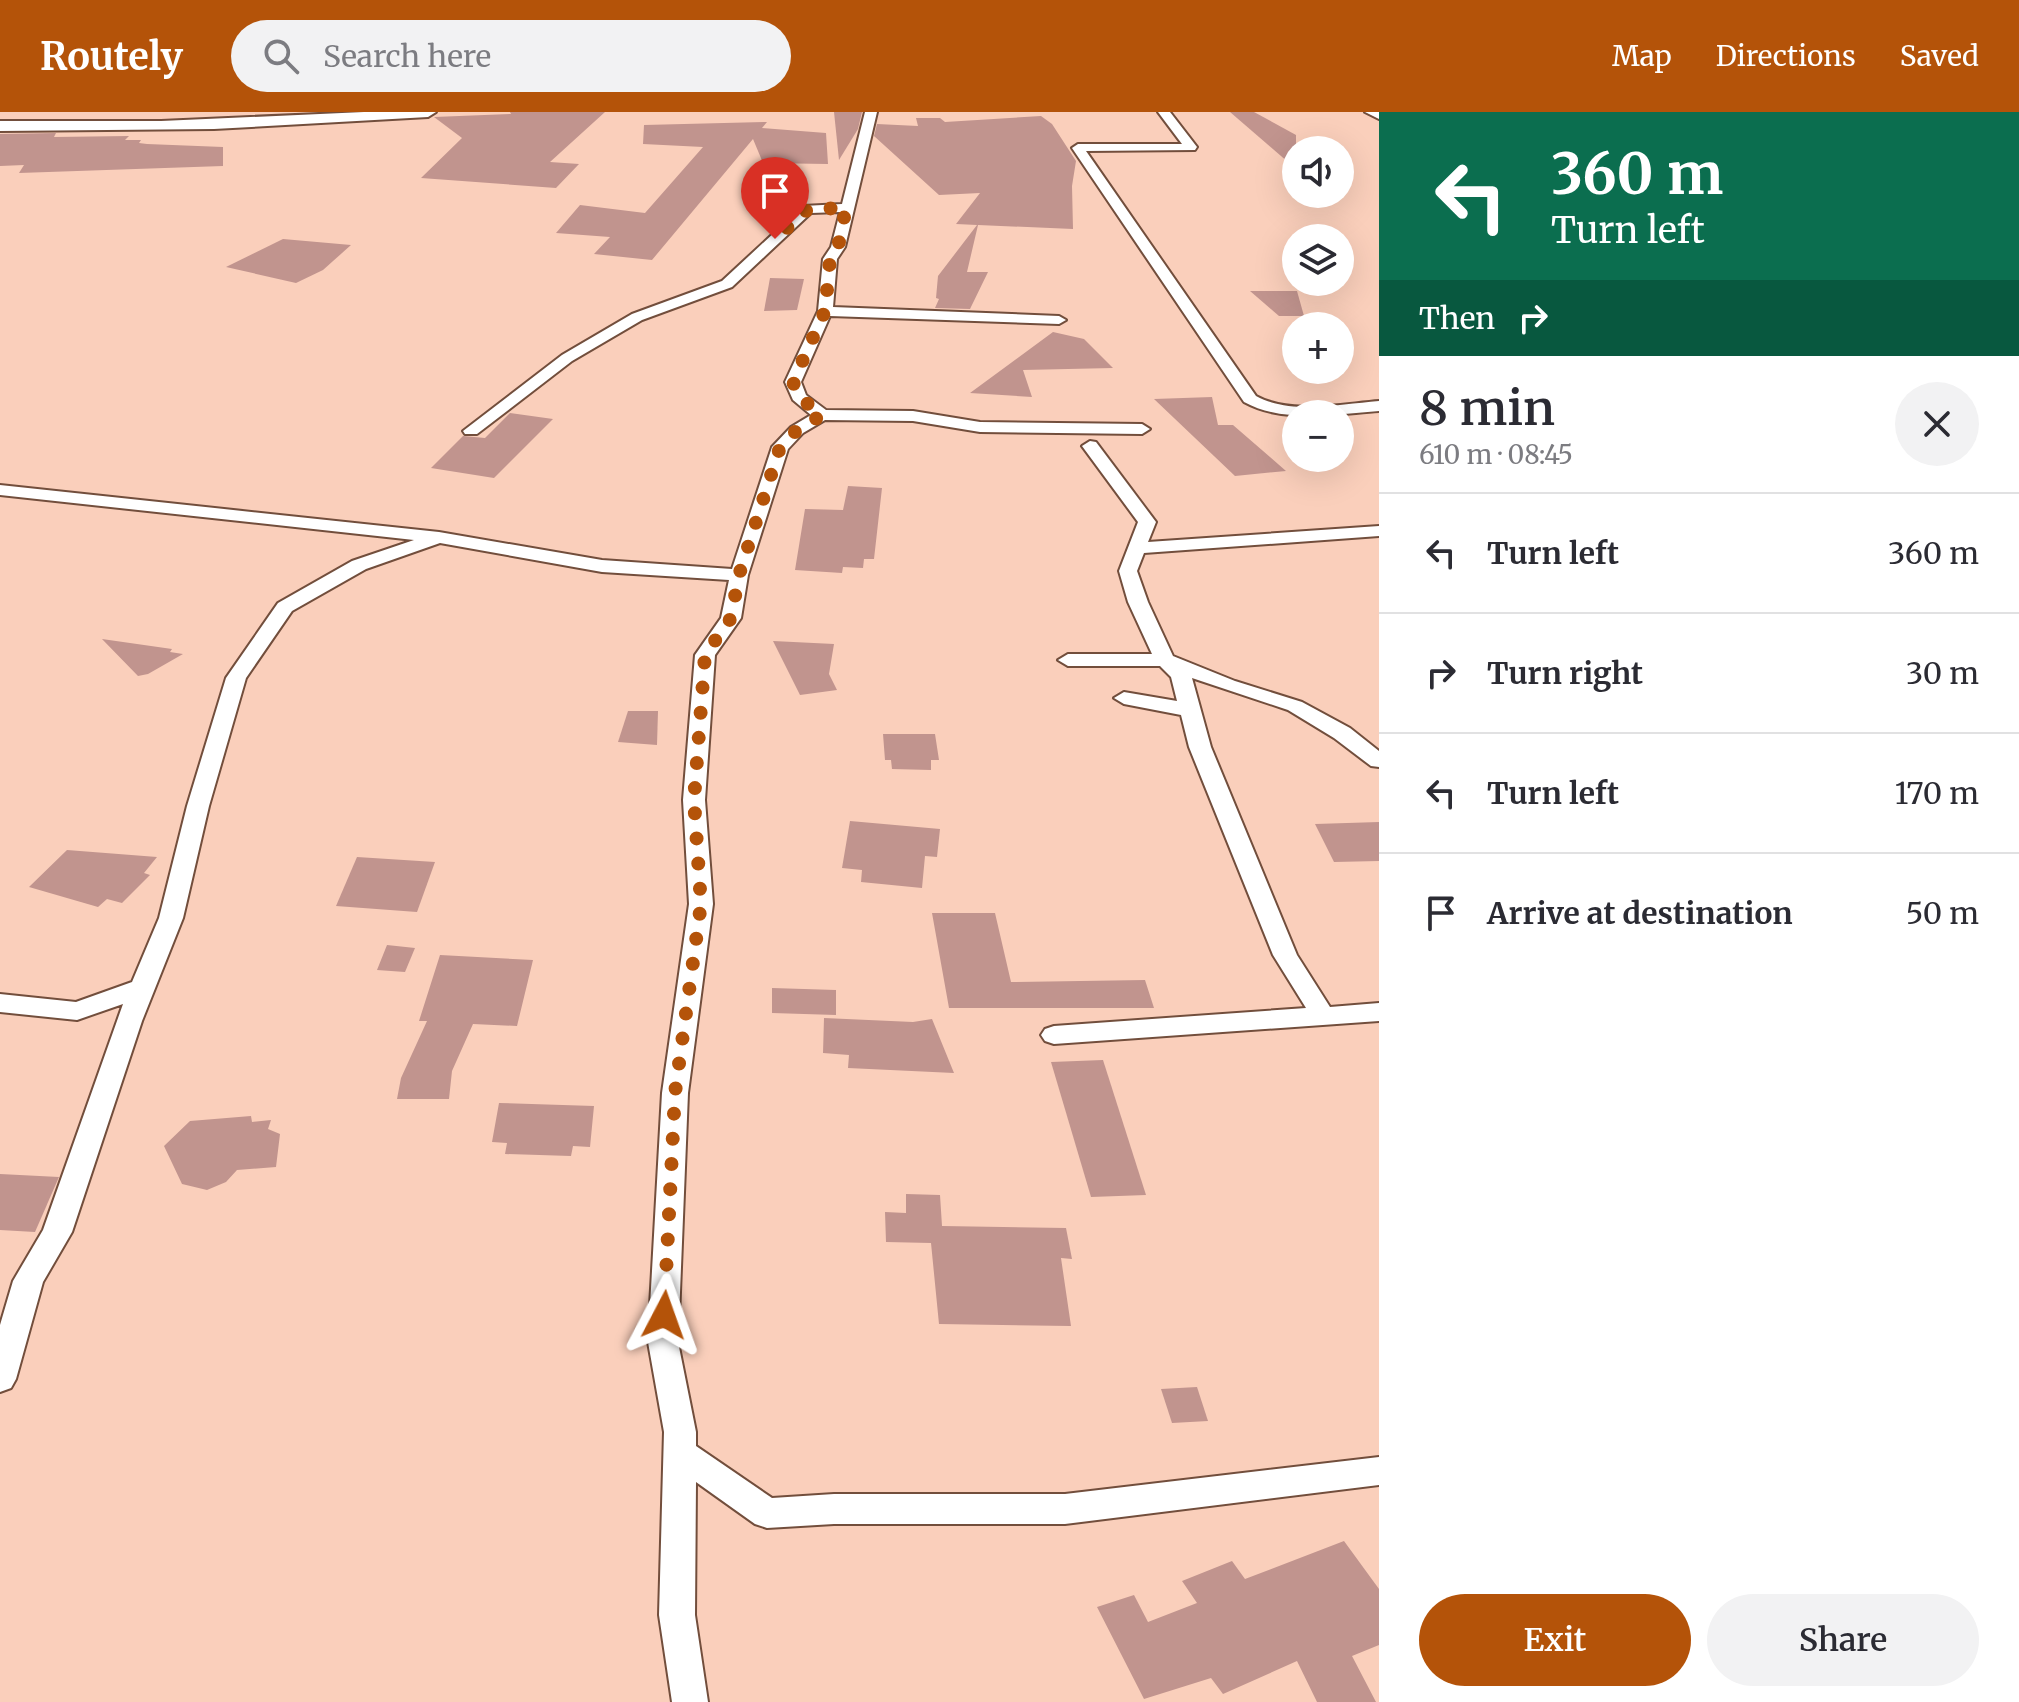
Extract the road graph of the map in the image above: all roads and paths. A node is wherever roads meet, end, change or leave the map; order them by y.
1 (428, 112) edge
2 (871, 112) edge
3 (1164, 112) edge
4 (1371, 112) edge
5 (1379, 116) edge
6 (0, 126) edge
7 (846, 208) junction
8 (825, 311) junction
9 (1059, 320) dead end
10 (1379, 406) edge
11 (822, 415) junction
12 (1142, 429) dead end
13 (471, 431) dead end
14 (1090, 446) dead end
15 (0, 490) edge
16 (1379, 531) edge
17 (439, 537) junction
18 (1137, 548) junction
19 (739, 575) junction
20 (1068, 660) dead end
21 (1165, 660) junction
22 (1124, 698) dead end
23 (1190, 710) junction
24 (1379, 761) edge
25 (142, 988) junction
26 (0, 1003) edge
27 (1379, 1012) edge
28 (1323, 1016) junction
29 (1054, 1035) dead end
30 (0, 1379) edge
31 (680, 1453) junction
32 (1379, 1471) edge
33 (690, 1702) edge

1 - 6 street
2 - 7 street
3 - 10 street
4 - 5 street
7 - 8 street
7 - 13 street
8 - 9 street
8 - 11 street
11 - 12 street
11 - 19 street
14 - 18 street
15 - 17 street
16 - 18 street
17 - 19 street
17 - 25 street
18 - 21 street
19 - 31 street
20 - 21 street
21 - 23 street
21 - 24 street
22 - 23 street
23 - 28 street
25 - 26 street
25 - 30 street
27 - 28 street
28 - 29 street
31 - 32 street
31 - 33 street

